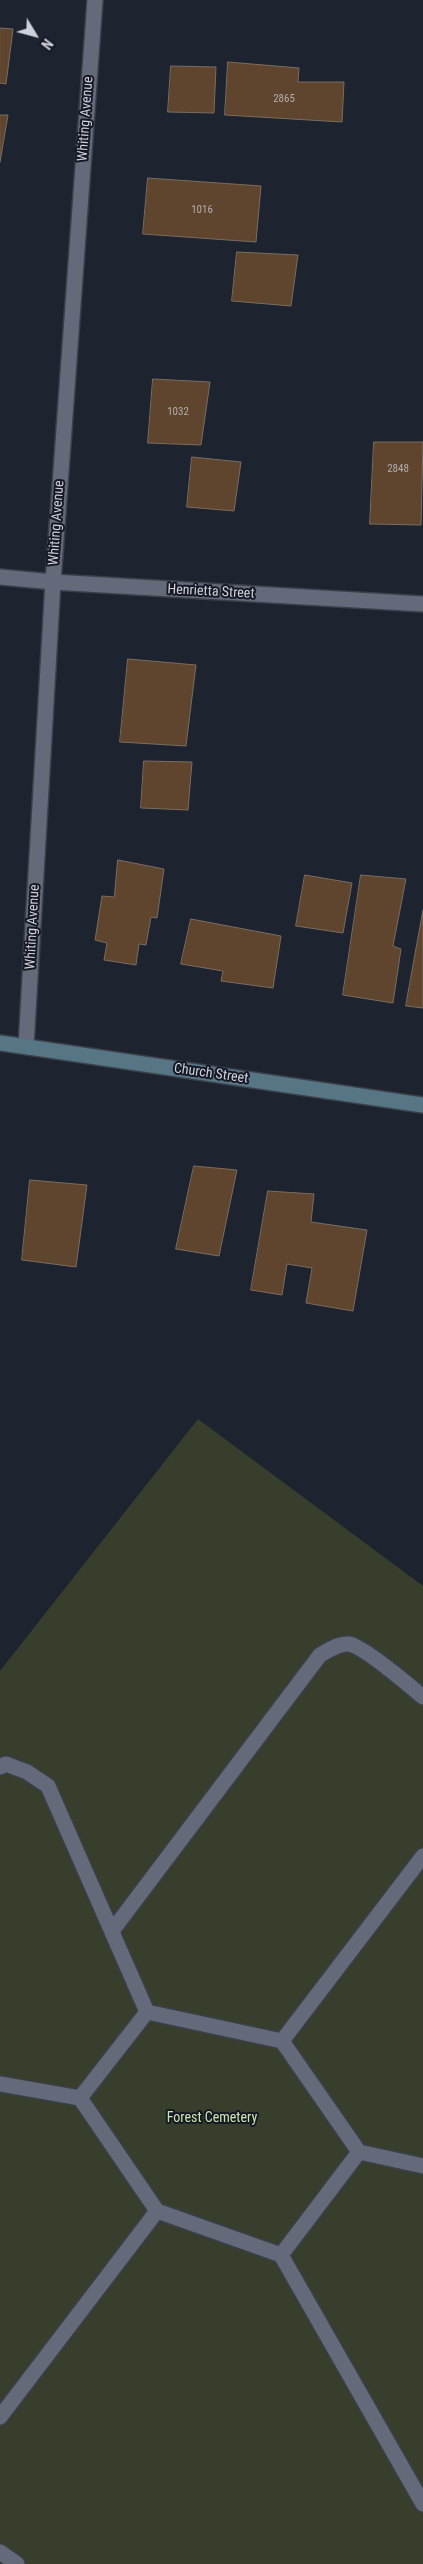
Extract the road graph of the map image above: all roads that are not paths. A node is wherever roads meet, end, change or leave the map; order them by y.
1 (95, 0) edge
2 (0, 577) edge
3 (53, 582) junction
4 (423, 604) edge
5 (0, 1043) edge
6 (26, 1046) junction
7 (423, 1105) edge
8 (423, 1697) edge
9 (0, 1767) edge
10 (423, 1856) edge
11 (112, 1931) junction
12 (147, 2012) junction
13 (282, 2042) junction
14 (0, 2084) edge
15 (80, 2098) junction
16 (359, 2152) junction
17 (423, 2166) edge
18 (156, 2211) junction
19 (281, 2255) junction
20 (0, 2418) edge
21 (421, 2493) edge
22 (0, 2552) edge
23 (17, 2564) edge

1 - 3 street, Whiting Avenue
2 - 3 street, Henrietta Street
3 - 4 street, Henrietta Street
3 - 6 street, Whiting Avenue
5 - 6 main road, Church Street
6 - 7 main road, Church Street
8 - 11 street
9 - 11 street
10 - 13 street
11 - 12 street
12 - 13 street
12 - 15 street
13 - 16 street
14 - 15 street
15 - 18 street
16 - 17 street
16 - 19 street
18 - 19 street
18 - 20 street
19 - 21 street
22 - 23 street

